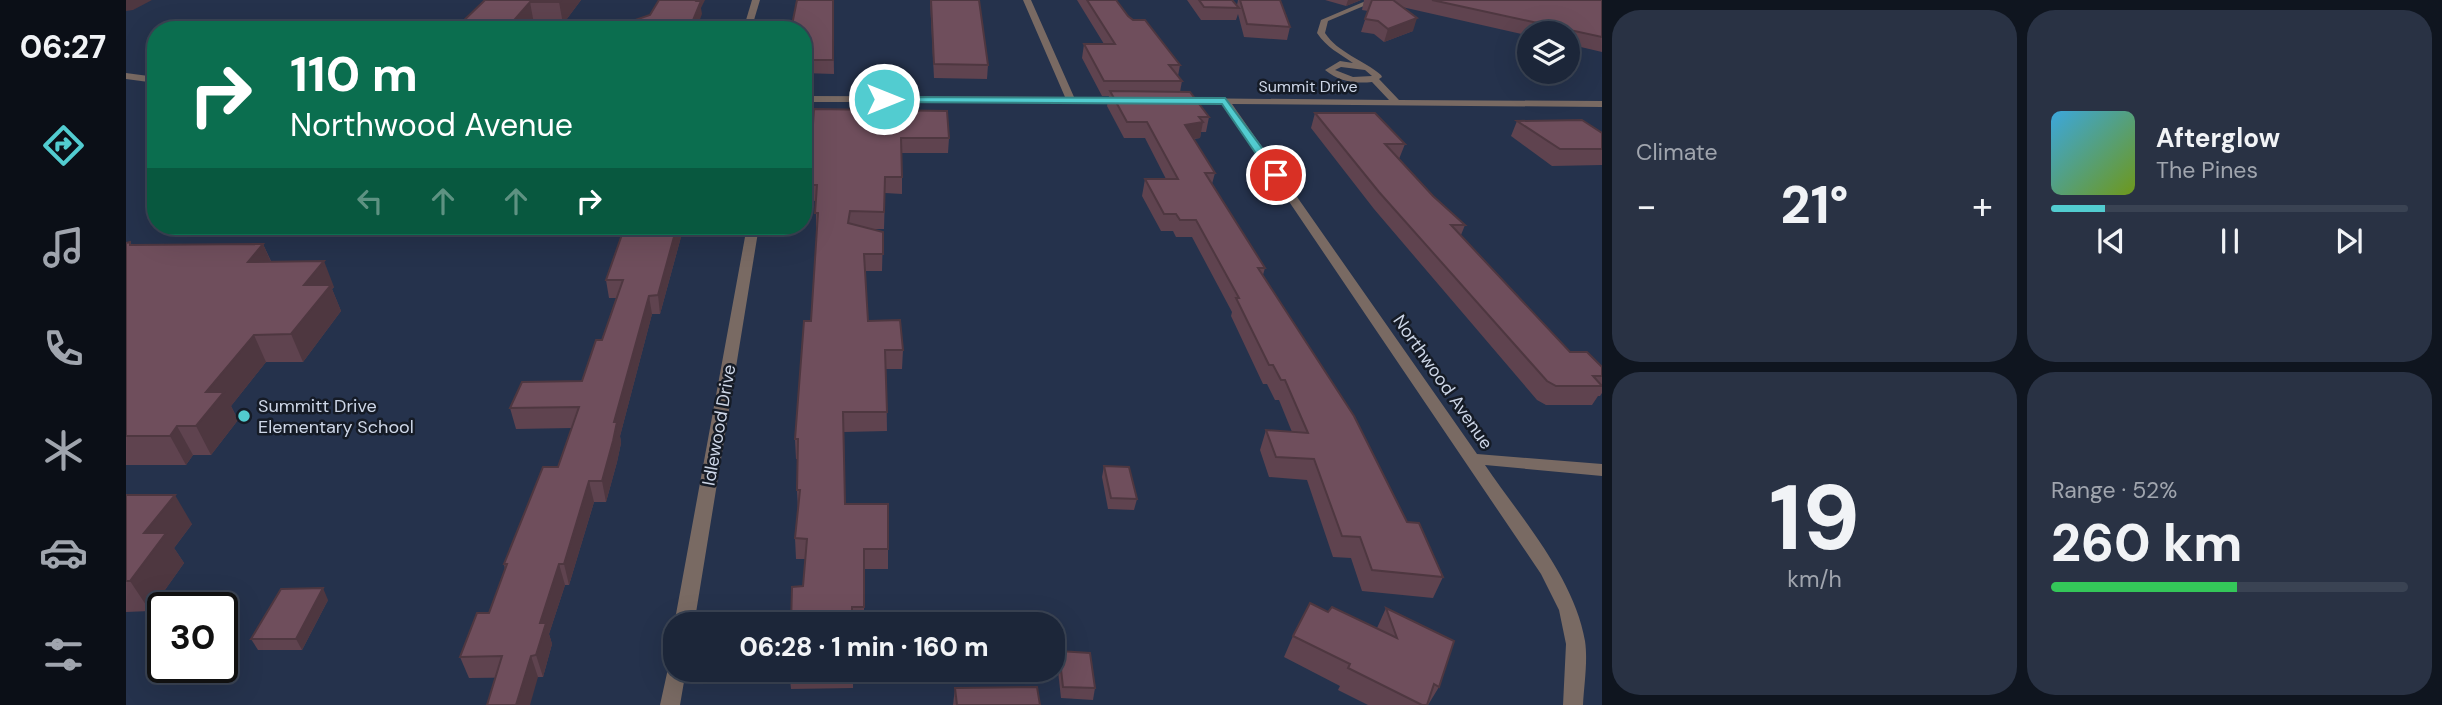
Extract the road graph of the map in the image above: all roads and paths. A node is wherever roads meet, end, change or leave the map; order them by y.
1 (756, 0) edge
2 (1027, 0) edge
3 (1374, 0) edge
4 (750, 21) edge
5 (1329, 47) junction
6 (1333, 65) junction
7 (1360, 65) junction
8 (126, 76) edge
9 (147, 79) edge
10 (1348, 79) junction
11 (1374, 79) junction
12 (812, 99) edge
13 (1071, 100) junction
14 (1141, 100) edge
15 (1169, 101) edge
16 (1225, 101) junction
17 (1377, 103) junction
18 (1397, 103) junction
19 (1602, 104) edge
20 (751, 235) edge
21 (1473, 459) junction
22 (1602, 470) edge
23 (686, 612) edge
24 (674, 682) edge
25 (670, 705) edge
26 (1573, 705) edge

1 - 4 street
2 - 13 street
3 - 5 street
5 - 6 street
5 - 7 street
6 - 7 street
6 - 10 street
7 - 11 street
8 - 9 street
10 - 11 street
10 - 17 street
11 - 18 street
12 - 13 street
13 - 14 street
15 - 16 street, Summit Drive
16 - 17 street, Summit Drive
16 - 21 street, Northwood Avenue
17 - 18 street, Summit Drive
18 - 19 street, Summit Drive
20 - 23 street, Idlewood Drive
21 - 22 street
21 - 26 street, Northwood Avenue
24 - 25 street

